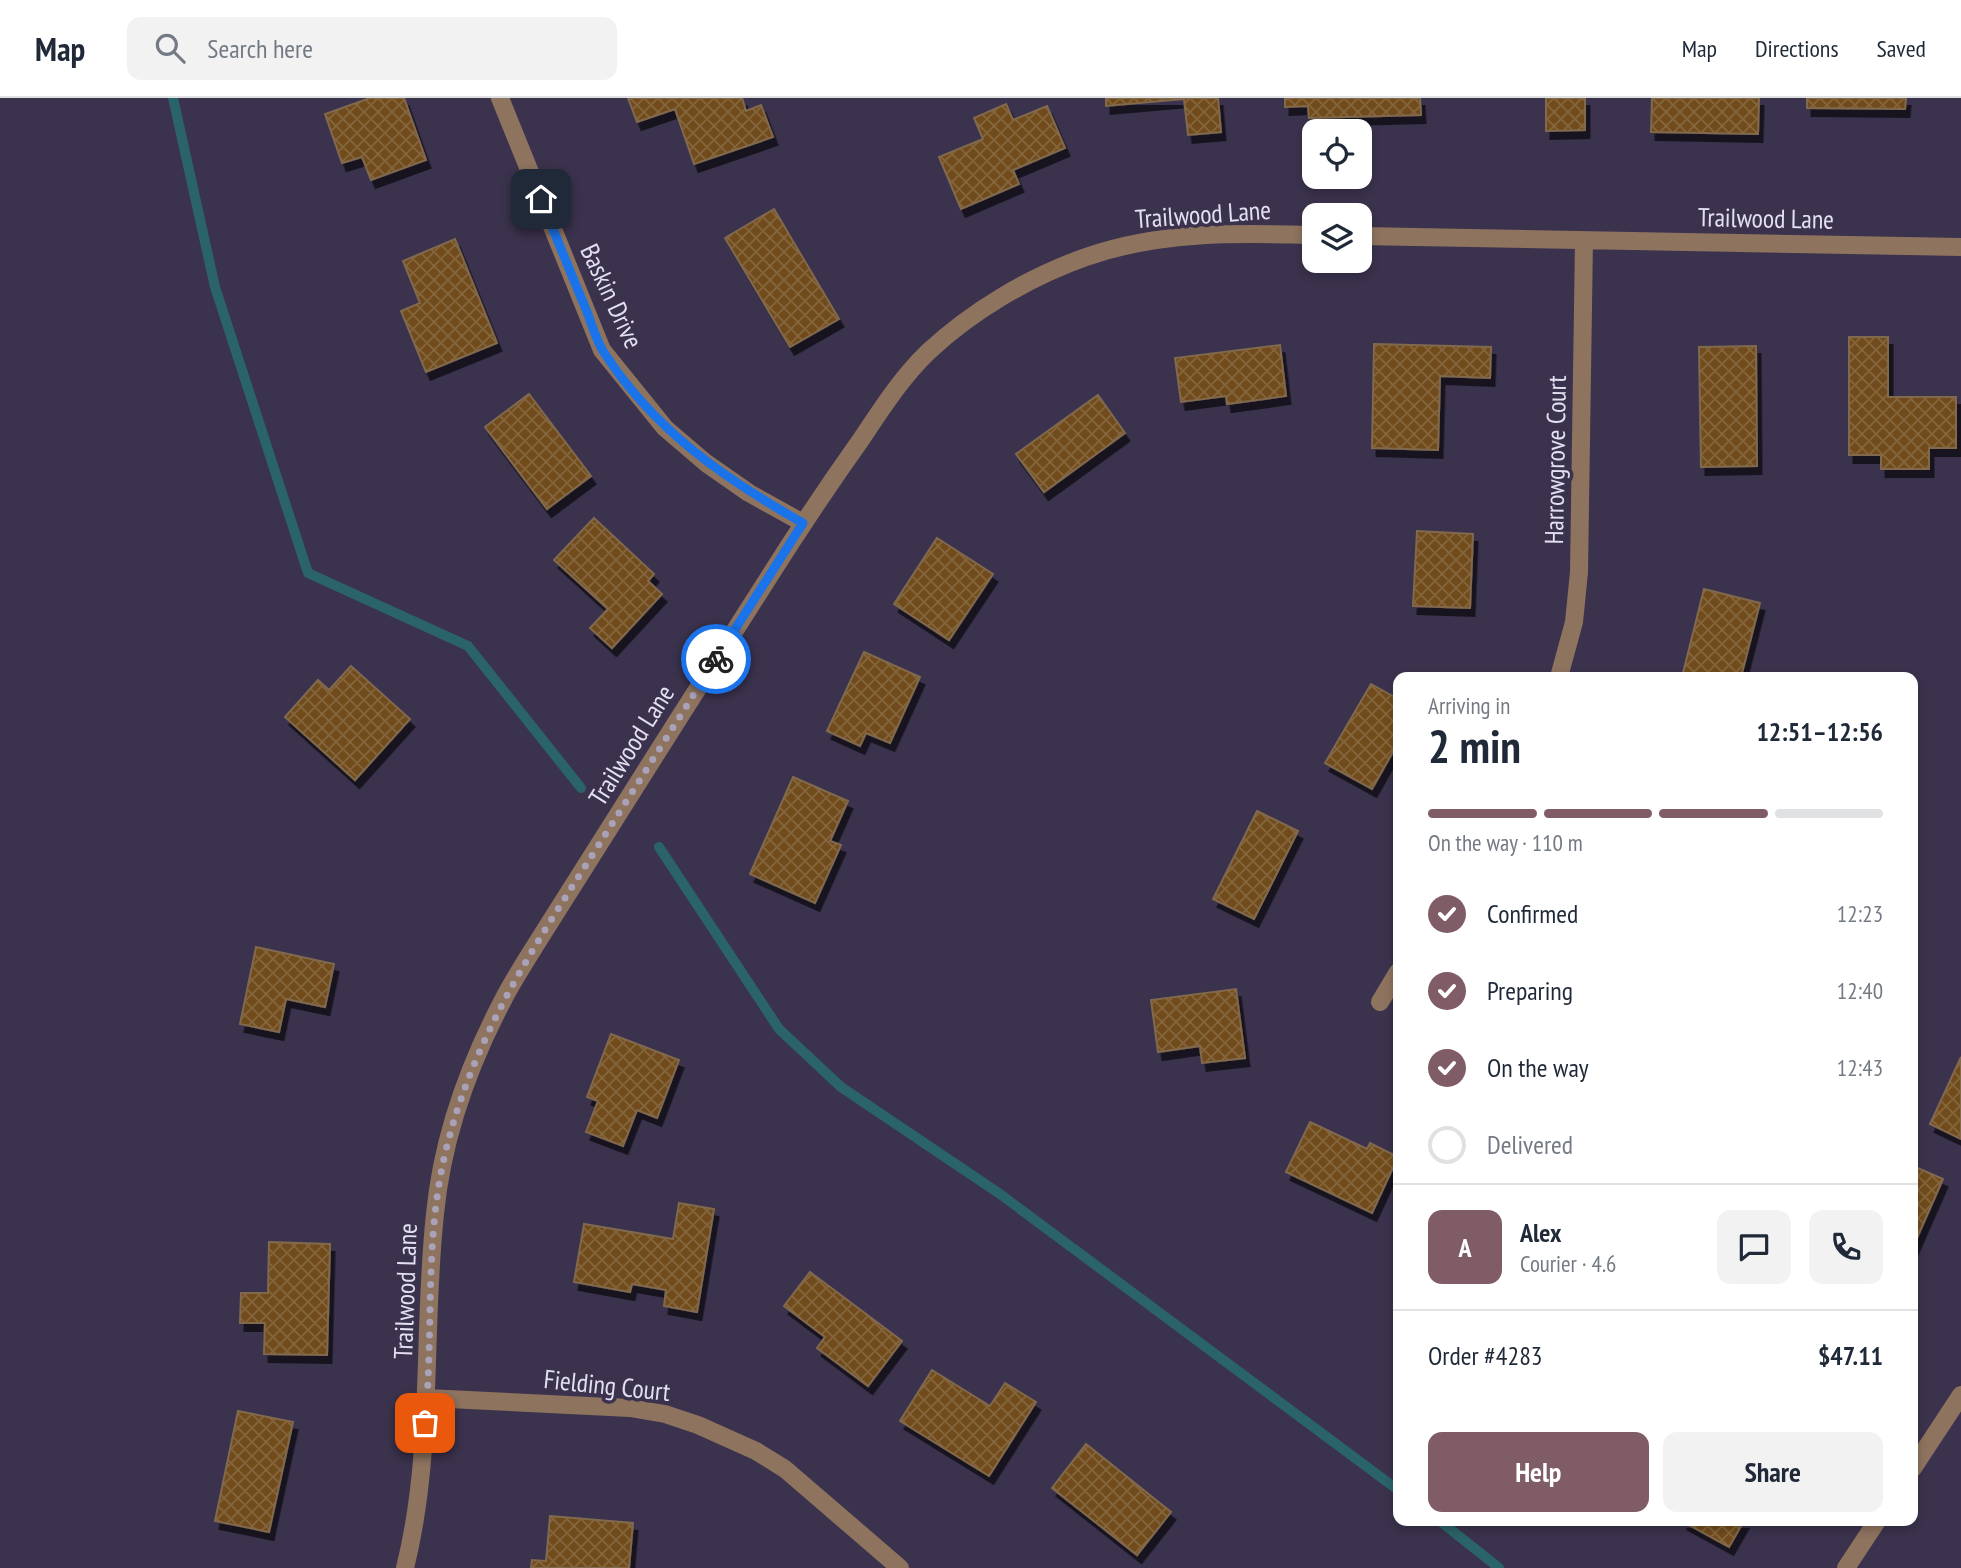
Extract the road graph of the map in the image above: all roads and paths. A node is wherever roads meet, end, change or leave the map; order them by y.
1 (499, 98) edge
2 (1302, 235) edge
3 (1372, 236) edge
4 (1584, 241) junction
5 (1961, 247) edge
6 (803, 523) junction
7 (1560, 672) edge
8 (1393, 980) edge
9 (1380, 1002) dead end
10 (1961, 1395) edge
11 (428, 1398) junction
12 (1918, 1460) edge
13 (1874, 1526) edge
14 (405, 1568) edge
15 (900, 1568) edge
16 (1846, 1568) edge

1 - 6 street, Baskin Drive
2 - 6 street, Trailwood Lane
3 - 4 street, Trailwood Lane
4 - 5 street, Trailwood Lane
4 - 7 street, Harrowgrove Court
6 - 11 street, Trailwood Lane
8 - 9 street
10 - 12 street
11 - 14 street, Trailwood Lane
11 - 15 street, Fielding Court
13 - 16 street

